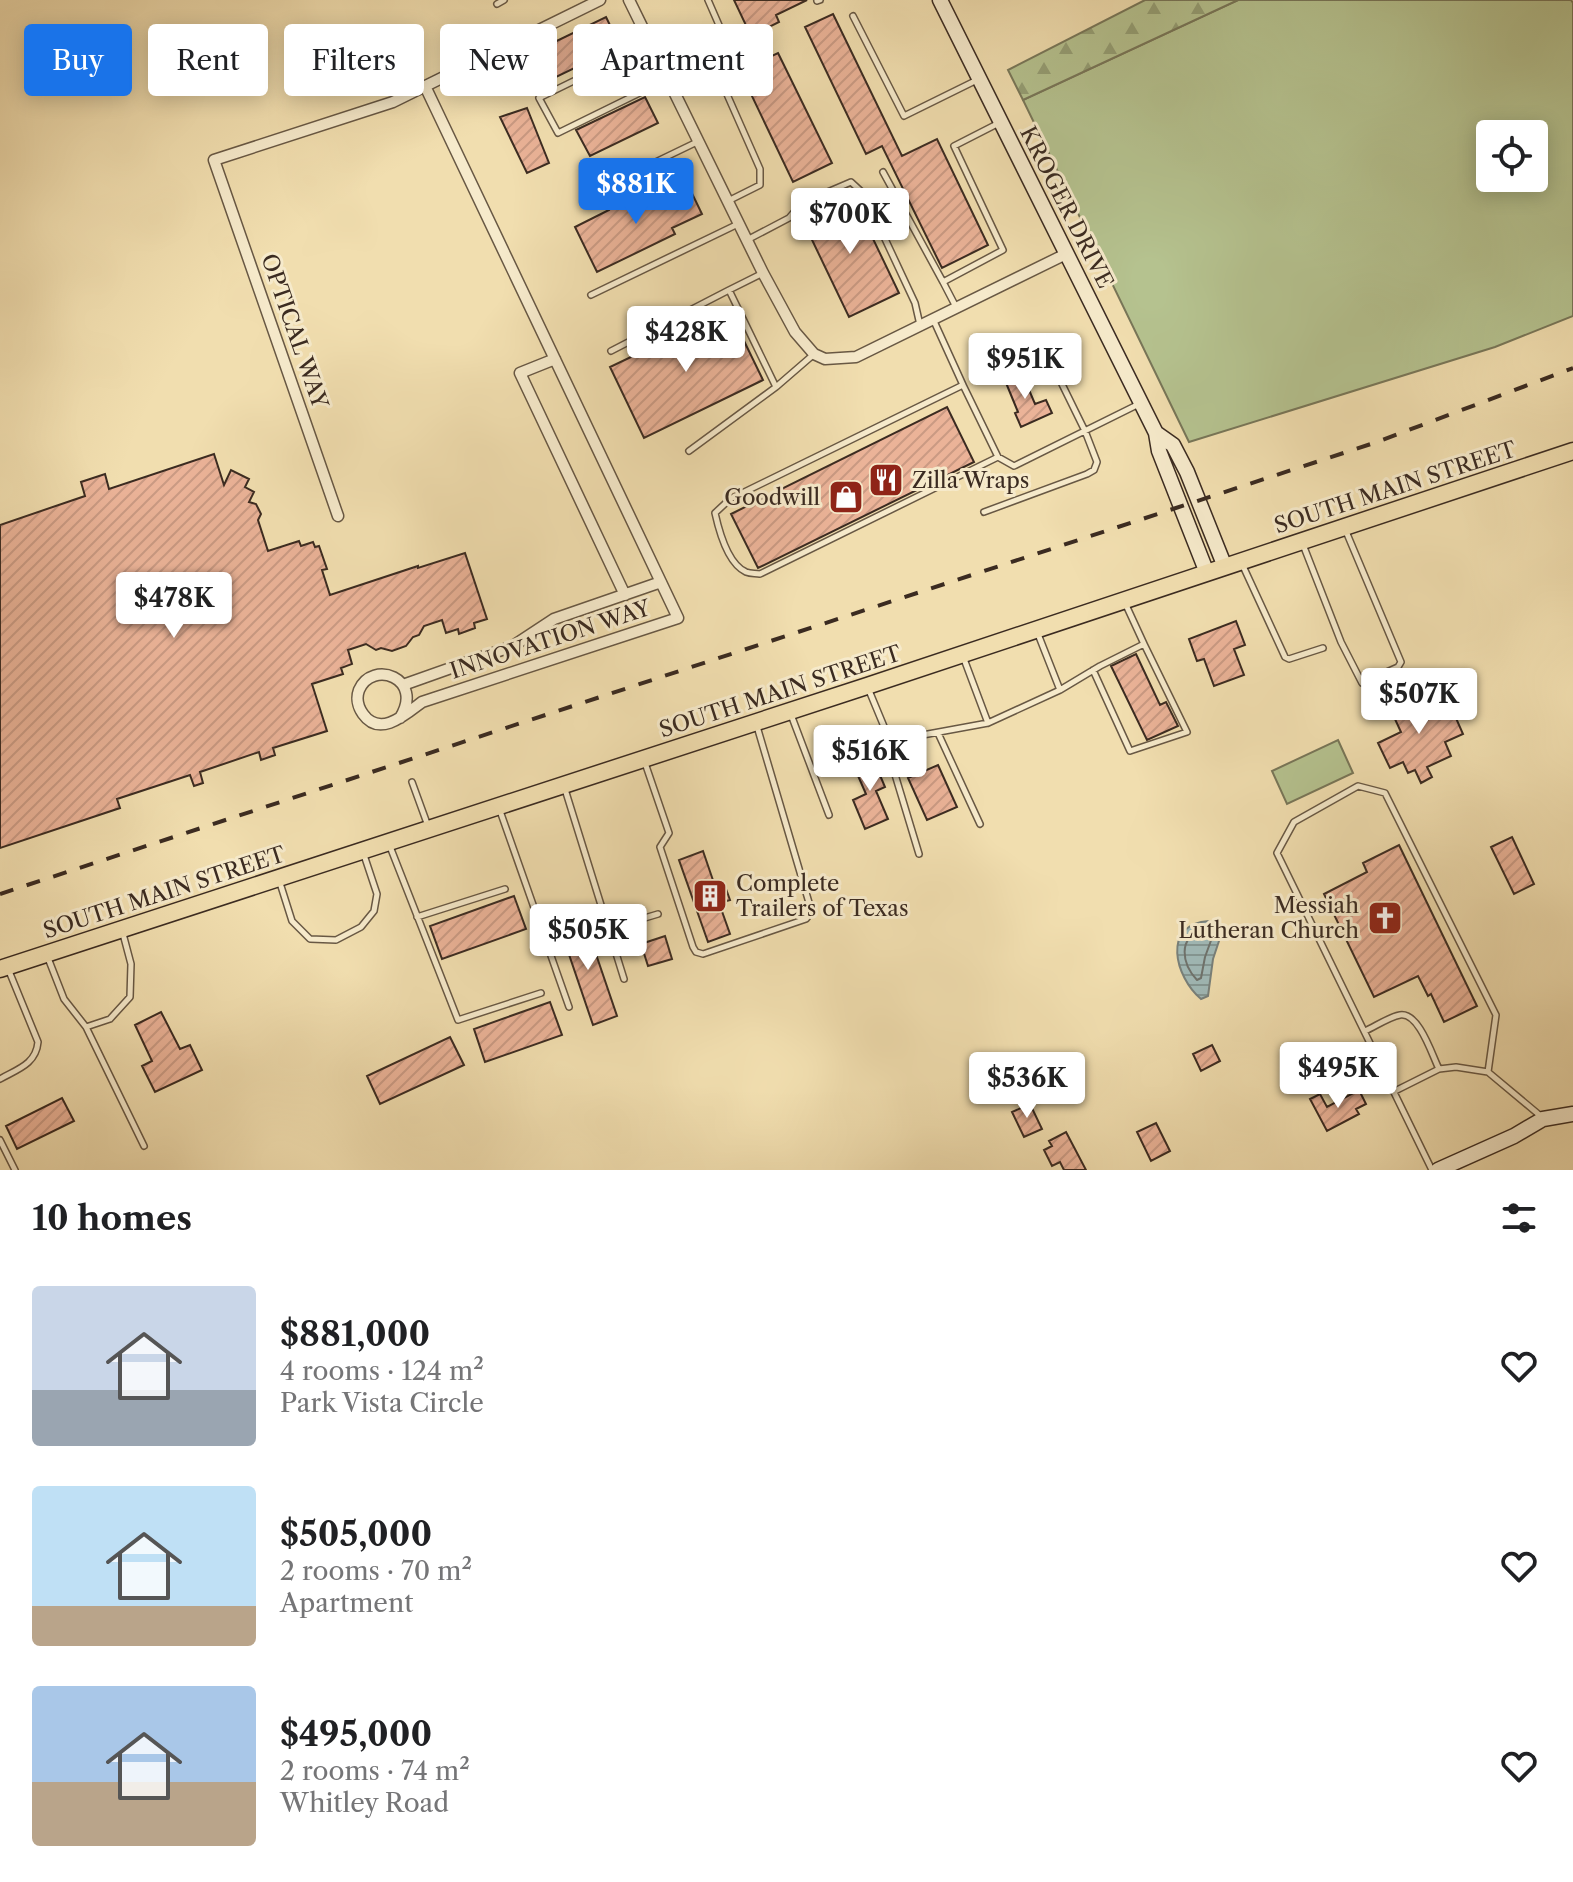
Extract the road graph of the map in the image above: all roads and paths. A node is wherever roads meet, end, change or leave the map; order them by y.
1 (504, 0) edge
2 (600, 0) edge
3 (629, 0) edge
4 (708, 0) edge
5 (940, 0) edge
6 (497, 4) dead end
7 (853, 16) dead end
8 (640, 24) edge
9 (718, 24) edge
10 (978, 79) junction
11 (573, 81) edge
12 (425, 86) junction
13 (633, 96) edge
14 (676, 96) edge
15 (727, 96) edge
16 (1000, 122) junction
17 (698, 141) junction
18 (639, 170) dead end
19 (883, 172) dead end
20 (728, 202) junction
21 (739, 224) junction
22 (746, 240) junction
23 (1066, 254) junction
24 (763, 273) junction
25 (943, 282) junction
26 (729, 290) junction
27 (591, 295) dead end
28 (956, 307) junction
29 (933, 319) junction
30 (920, 325) junction
31 (611, 351) dead end
32 (814, 354) junction
33 (555, 359) junction
34 (1034, 375) dead end
35 (963, 385) junction
36 (776, 387) junction
37 (1140, 404) junction
38 (1085, 431) junction
39 (1156, 433) junction
40 (689, 451) dead end
41 (1573, 451) edge
42 (998, 457) junction
43 (984, 512) dead end
44 (338, 516) dead end
45 (1345, 527) junction
46 (1301, 541) junction
47 (1233, 564) junction
48 (1207, 573) junction
49 (661, 582) junction
50 (625, 595) junction
51 (1124, 600) junction
52 (1037, 629) junction
53 (1144, 644) junction
54 (1323, 648) dead end
55 (962, 654) junction
56 (1093, 670) junction
57 (403, 685) junction
58 (867, 686) junction
59 (1060, 690) junction
60 (790, 711) junction
61 (755, 723) junction
62 (988, 723) junction
63 (396, 725) junction
64 (938, 733) junction
65 (890, 741) junction
66 (644, 759) junction
67 (412, 782) dead end
68 (564, 785) junction
69 (499, 807) junction
70 (829, 815) dead end
71 (980, 824) dead end
72 (429, 830) junction
73 (388, 843) junction
74 (363, 851) junction
75 (919, 854) dead end
76 (279, 878) junction
77 (505, 889) dead end
78 (658, 914) dead end
79 (417, 917) junction
80 (122, 929) junction
81 (608, 929) junction
82 (46, 954) junction
83 (4, 968) edge
84 (624, 979) dead end
85 (541, 993) dead end
86 (569, 1007) dead end
87 (86, 1027) junction
88 (1365, 1031) junction
89 (1439, 1069) junction
90 (1488, 1072) junction
91 (0, 1079) edge
92 (1394, 1091) junction
93 (1573, 1114) edge
94 (1543, 1119) junction
95 (0, 1140) edge
96 (144, 1146) dead end
97 (15, 1170) edge
98 (1432, 1170) edge
99 (1438, 1170) edge

1 - 6 lane
2 - 12 street
3 - 8 street
4 - 9 lane
5 - 10 main road, KROGER DRIVE
7 - 10 lane
10 - 16 main road, KROGER DRIVE
11 - 13 lane
12 - 33 street, INNOVATION WAY
12 - 44 street, OPTICAL WAY
14 - 17 street
15 - 20 lane
16 - 23 main road, KROGER DRIVE
16 - 25 lane
17 - 18 lane
17 - 20 street
19 - 25 lane
20 - 21 street
21 - 22 street
21 - 27 lane
22 - 24 street
22 - 30 lane
23 - 28 street
23 - 37 main road, KROGER DRIVE
24 - 26 lane
24 - 32 street
25 - 28 lane
26 - 31 lane
26 - 36 lane
28 - 29 street
29 - 30 street
29 - 35 lane
30 - 32 street
32 - 36 lane
33 - 49 street, INNOVATION WAY
33 - 50 street, INNOVATION WAY
34 - 38 lane
35 - 42 lane
35 - 42 lane
36 - 40 lane
37 - 38 lane
37 - 39 main road, KROGER DRIVE
38 - 42 lane
38 - 43 lane
39 - 47 main road, KROGER DRIVE
39 - 48 main road, KROGER DRIVE
41 - 45 main road, SOUTH MAIN STREET
45 - 46 main road, SOUTH MAIN STREET
45 - 46 lane
46 - 47 main road, SOUTH MAIN STREET
47 - 48 main road, SOUTH MAIN STREET
47 - 54 lane
48 - 51 main road, SOUTH MAIN STREET
49 - 50 street, INNOVATION WAY
49 - 63 street, INNOVATION WAY
50 - 57 street, INNOVATION WAY
51 - 52 main road, SOUTH MAIN STREET
51 - 53 lane
52 - 55 main road, SOUTH MAIN STREET
52 - 59 lane
53 - 56 lane
53 - 56 lane
55 - 58 main road, SOUTH MAIN STREET
55 - 62 lane
56 - 59 lane
57 - 63 street
57 - 63 street
58 - 60 main road, SOUTH MAIN STREET
58 - 65 lane
59 - 62 lane
60 - 61 main road, SOUTH MAIN STREET
60 - 70 lane
61 - 66 main road, SOUTH MAIN STREET
61 - 66 lane
62 - 64 lane
64 - 65 lane
64 - 71 lane
65 - 75 lane
66 - 68 main road, SOUTH MAIN STREET
67 - 72 lane
68 - 69 main road, SOUTH MAIN STREET
68 - 81 lane
69 - 72 main road, SOUTH MAIN STREET
69 - 86 lane
72 - 73 main road, SOUTH MAIN STREET
73 - 74 main road, SOUTH MAIN STREET
73 - 79 lane
74 - 76 main road, SOUTH MAIN STREET
74 - 76 lane
76 - 80 main road, SOUTH MAIN STREET
77 - 79 lane
78 - 81 lane
79 - 85 lane
80 - 82 main road, SOUTH MAIN STREET
80 - 87 lane
81 - 84 lane
82 - 83 main road, SOUTH MAIN STREET
82 - 87 lane
83 - 91 lane
87 - 96 lane
88 - 89 lane
88 - 90 lane
88 - 92 lane
89 - 90 lane
89 - 92 lane
90 - 94 lane
92 - 98 lane
93 - 94 main road
94 - 99 main road
95 - 97 lane

